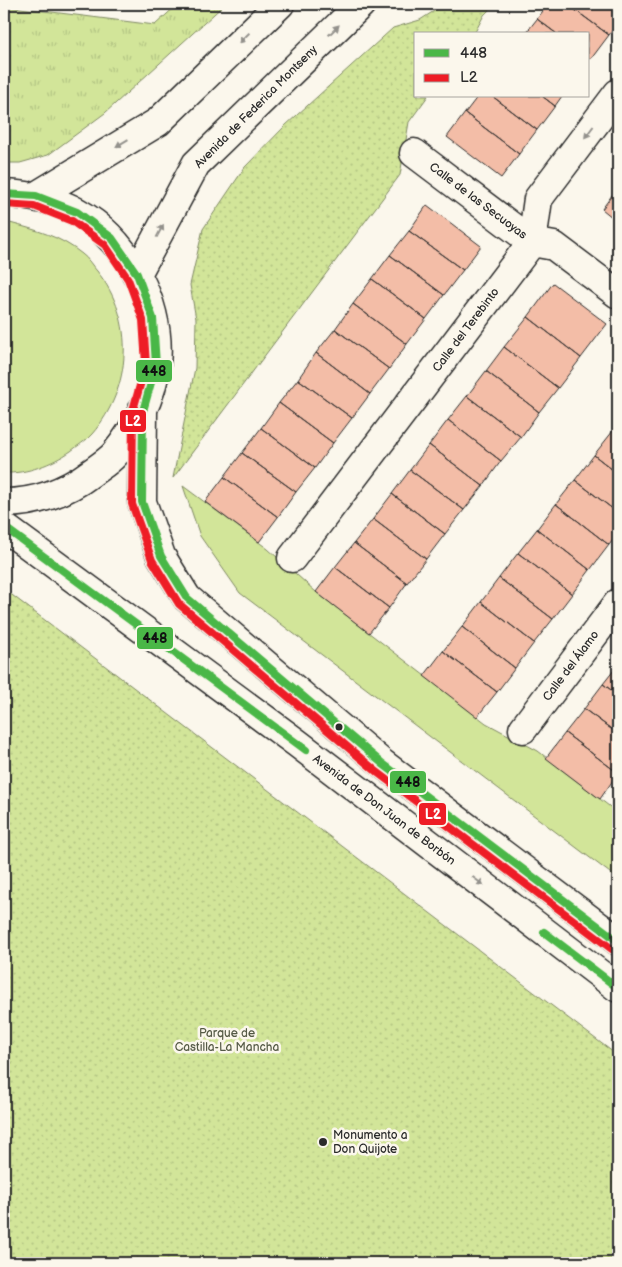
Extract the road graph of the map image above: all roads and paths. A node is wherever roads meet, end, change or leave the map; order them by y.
1 (280, 4) edge
2 (361, 4) edge
3 (618, 93) edge
4 (414, 153) dead end
5 (4, 194) edge
6 (36, 196) junction
7 (532, 242) junction
8 (137, 274) junction
9 (618, 294) edge
10 (143, 411) junction
11 (4, 503) edge
12 (4, 527) edge
13 (292, 558) dead end
14 (618, 603) edge
15 (523, 729) dead end
16 (618, 941) edge
17 (618, 988) edge

1 -> 6 street
8 -> 2 street, Avenida de Federica Montseny
3 -> 7 street, Calle del Terebinto
4 - 7 street, Calle de las Secuoyas
5 - 6 street
6 - 8 street
7 - 9 street, Calle de las Secuoyas
7 - 13 street, Calle del Terebinto
8 - 10 street
10 - 11 street
10 - 16 street
12 -> 17 street, Avenida de Don Juan de Borbón
14 - 15 street, Calle del Álamo

